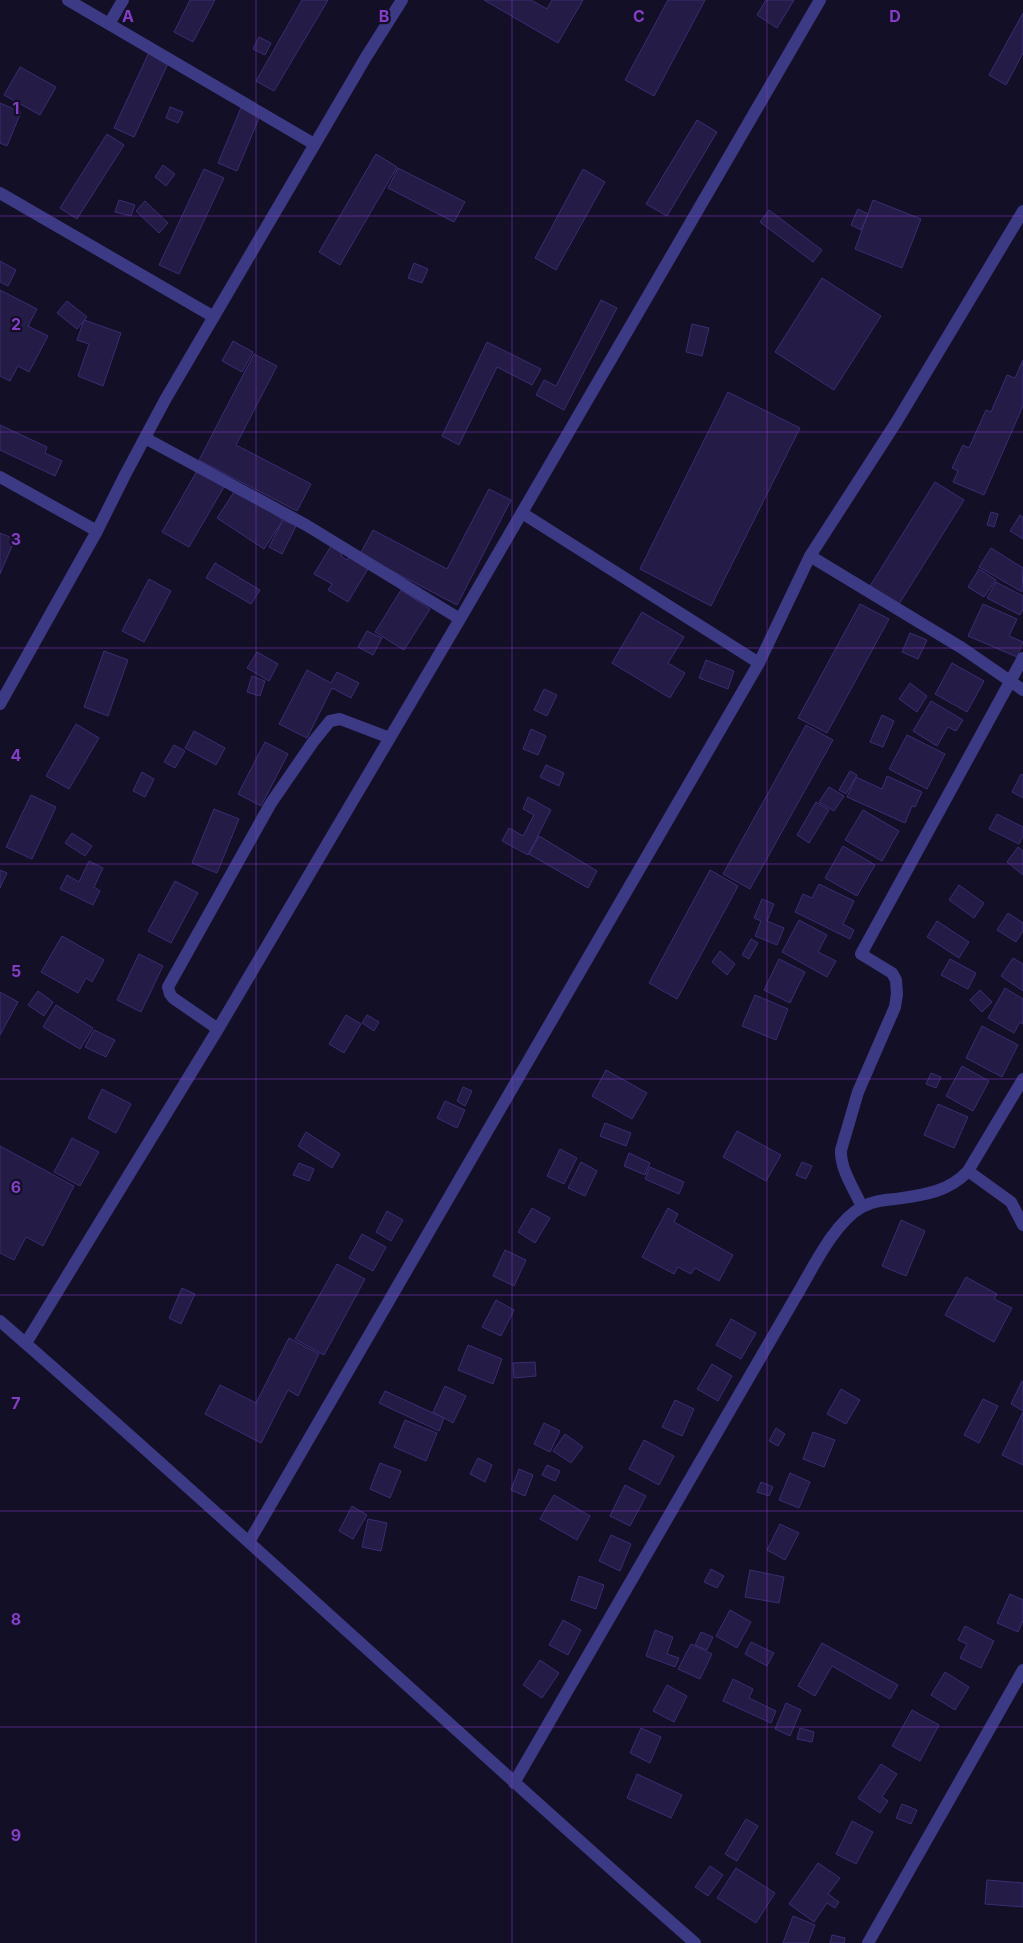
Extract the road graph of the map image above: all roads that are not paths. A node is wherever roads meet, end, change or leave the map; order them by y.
1 (68, 0) edge
2 (123, 0) edge
3 (402, 0) edge
4 (820, 0) edge
5 (109, 24) junction
6 (314, 144) junction
7 (0, 193) edge
8 (1023, 211) edge
9 (214, 317) junction
10 (145, 438) junction
11 (0, 477) edge
12 (522, 513) junction
13 (97, 532) junction
14 (810, 556) junction
15 (460, 619) junction
16 (1023, 658) edge
17 (759, 663) junction
18 (1009, 681) junction
19 (1023, 690) edge
20 (0, 704) edge
21 (390, 738) junction
22 (218, 1029) junction
23 (1023, 1078) edge
24 (968, 1170) junction
25 (862, 1207) junction
26 (1023, 1226) edge
27 (0, 1321) edge
28 (26, 1344) junction
29 (249, 1542) junction
30 (1023, 1670) edge
31 (514, 1782) junction
32 (695, 1943) edge
33 (868, 1943) edge

1 - 5 street
2 - 5 street
3 - 6 street
4 - 12 street
5 - 6 street
6 - 9 street
7 - 9 street
8 - 14 street
9 - 10 street
10 - 13 street
10 - 15 street
11 - 13 street
12 - 15 street
12 - 17 street
13 - 20 street
14 - 17 street
14 - 18 street
15 - 21 street
16 - 18 street
17 - 29 street
18 - 19 street
18 - 25 street
21 - 22 street
21 - 22 street
22 - 28 street
23 - 24 street
24 - 25 street
24 - 26 street
25 - 31 street
27 - 28 street
28 - 29 street
29 - 31 street
30 - 33 street
31 - 32 street

